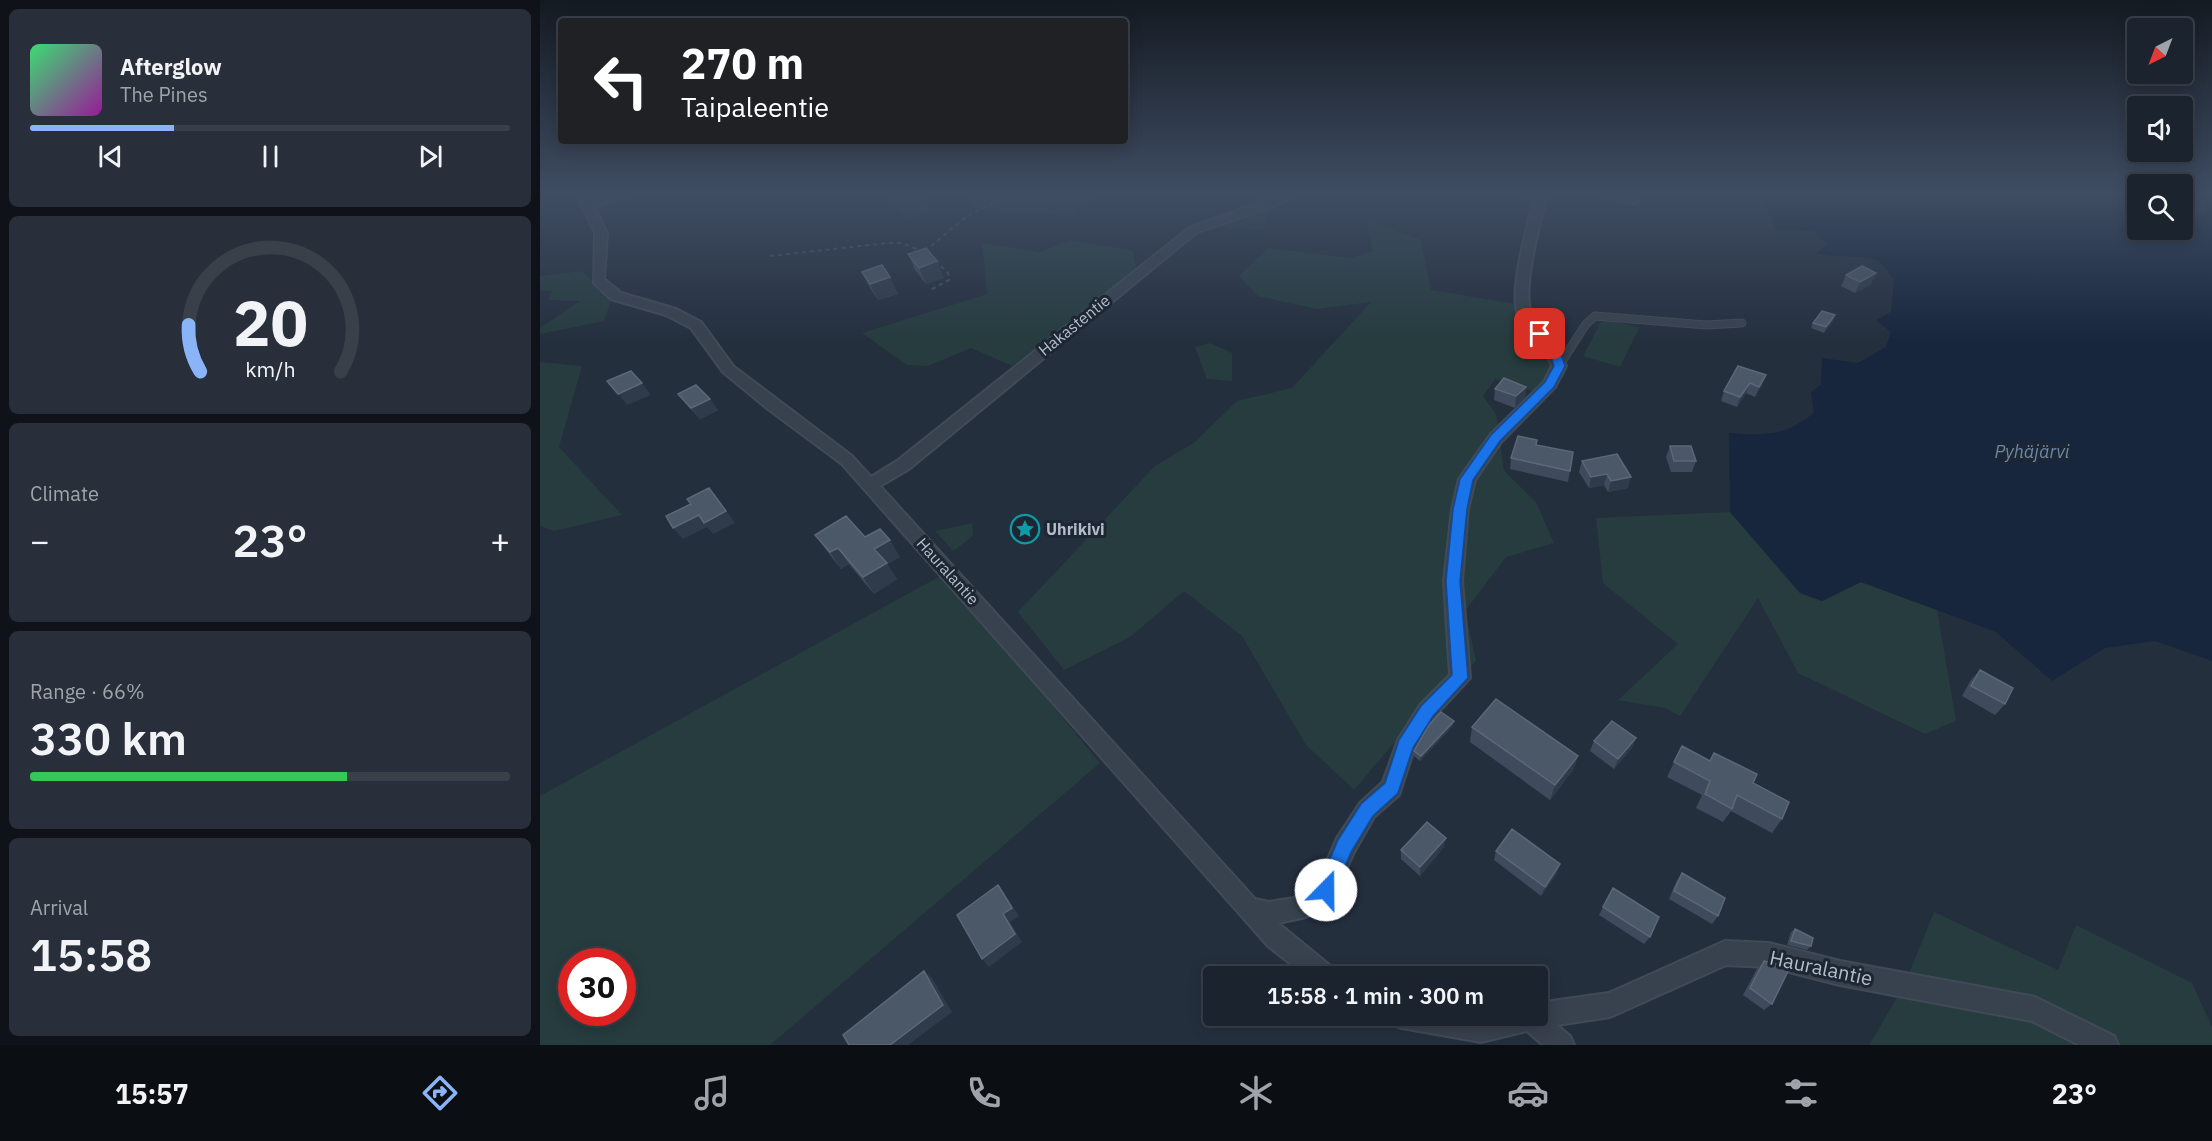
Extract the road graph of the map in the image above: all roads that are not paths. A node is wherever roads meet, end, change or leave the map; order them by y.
1 (600, 243) edge
2 (1176, 243) edge
3 (1531, 243) edge
4 (1742, 323) dead end
5 (1560, 366) junction
6 (870, 485) junction
7 (1249, 910) junction
8 (1312, 966) edge
9 (1548, 1014) edge
10 (1458, 1026) edge
11 (1496, 1026) edge
12 (1543, 1026) edge
13 (1561, 1045) edge
14 (2105, 1045) edge

1 - 6 street, Hauralantie
2 - 6 street, Hakastentie
3 - 5 street
4 - 5 lane
5 - 7 street
6 - 7 street, Hauralantie
7 - 8 street, Hauralantie
9 - 14 street, Hauralantie
10 - 11 street, Hauralantie
12 - 13 street

